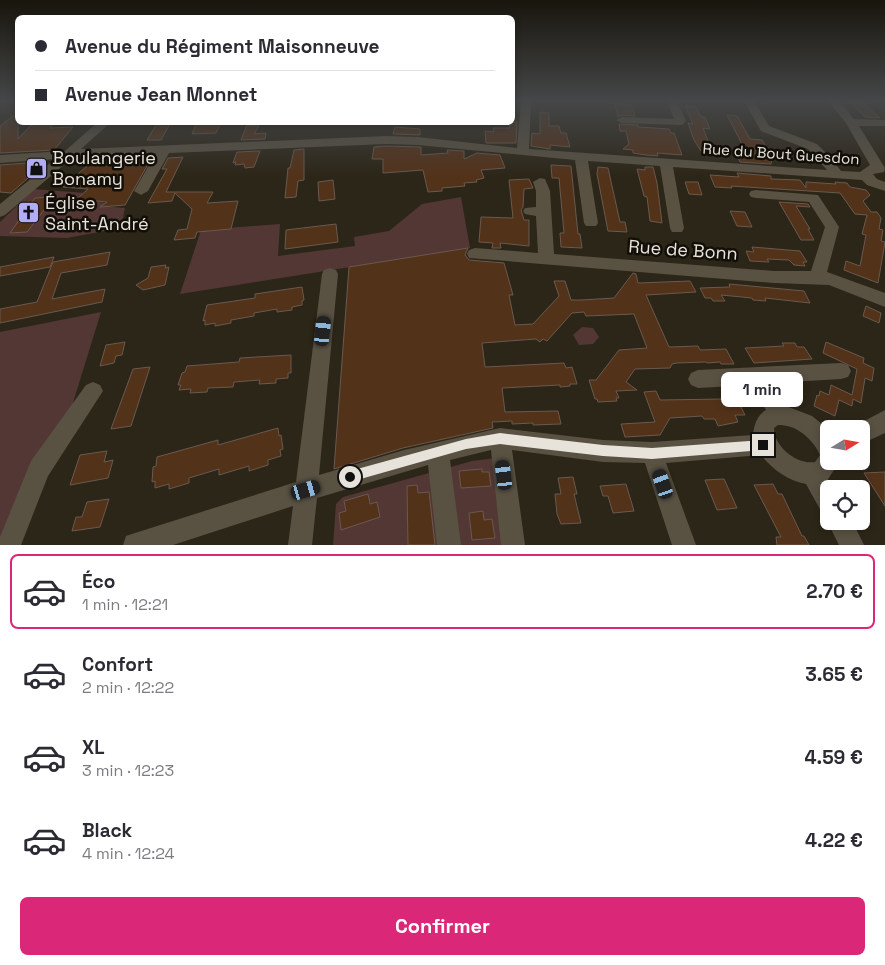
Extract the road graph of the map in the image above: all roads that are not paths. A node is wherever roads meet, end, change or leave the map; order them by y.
1 (101, 126) edge
2 (525, 126) edge
3 (764, 126) edge
4 (854, 126) edge
5 (165, 149) junction
6 (524, 152) junction
7 (66, 155) junction
8 (581, 156) junction
9 (0, 159) edge
10 (666, 163) junction
11 (882, 170) edge
12 (837, 175) junction
13 (866, 176) junction
14 (540, 182) dead end
15 (885, 188) edge
16 (141, 191) dead end
17 (756, 194) dead end
18 (0, 212) edge
19 (591, 223) dead end
20 (677, 228) dead end
21 (475, 254) dead end
22 (546, 259) junction
23 (330, 274) dead end
24 (817, 277) junction
25 (885, 300) edge
26 (841, 371) dead end
27 (757, 376) junction
28 (698, 379) dead end
29 (93, 391) dead end
30 (780, 416) junction
31 (885, 420) edge
32 (870, 430) edge
33 (500, 438) junction
34 (820, 440) edge
35 (767, 444) junction
36 (438, 452) junction
37 (652, 453) junction
38 (820, 457) edge
39 (306, 490) junction
40 (844, 530) edge
41 (9, 545) edge
42 (135, 545) edge
43 (300, 545) edge
44 (449, 545) edge
45 (513, 545) edge
46 (684, 545) edge
47 (852, 545) edge

1 - 7 street
2 - 6 street
3 - 12 street
4 - 11 street
5 - 6 street, Rue du Bout Guesdon
5 - 7 street, Rue du Bout Guesdon
5 - 16 street
6 - 8 street, Rue du Bout Guesdon
7 - 9 street
7 - 18 street
8 - 10 street, Rue du Bout Guesdon
8 - 19 street
10 - 12 street, Rue du Bout Guesdon
10 - 20 street
11 - 13 street
12 - 13 street, Rue du Bout Guesdon
13 - 15 street
14 - 22 street
17 - 24 street
21 - 22 street, Rue de Bonn
22 - 24 street, Rue de Bonn
23 - 39 street
24 - 25 street, Rue de Bonn
26 - 27 street
27 - 28 street
27 - 30 street
29 - 41 street
30 - 34 street
30 - 35 street
31 - 32 street
33 - 36 street
33 - 37 street
33 - 45 street
35 - 37 street
35 - 38 street
36 - 39 street
36 - 44 street
37 - 46 street
39 - 42 street
39 - 43 street
40 - 47 street

